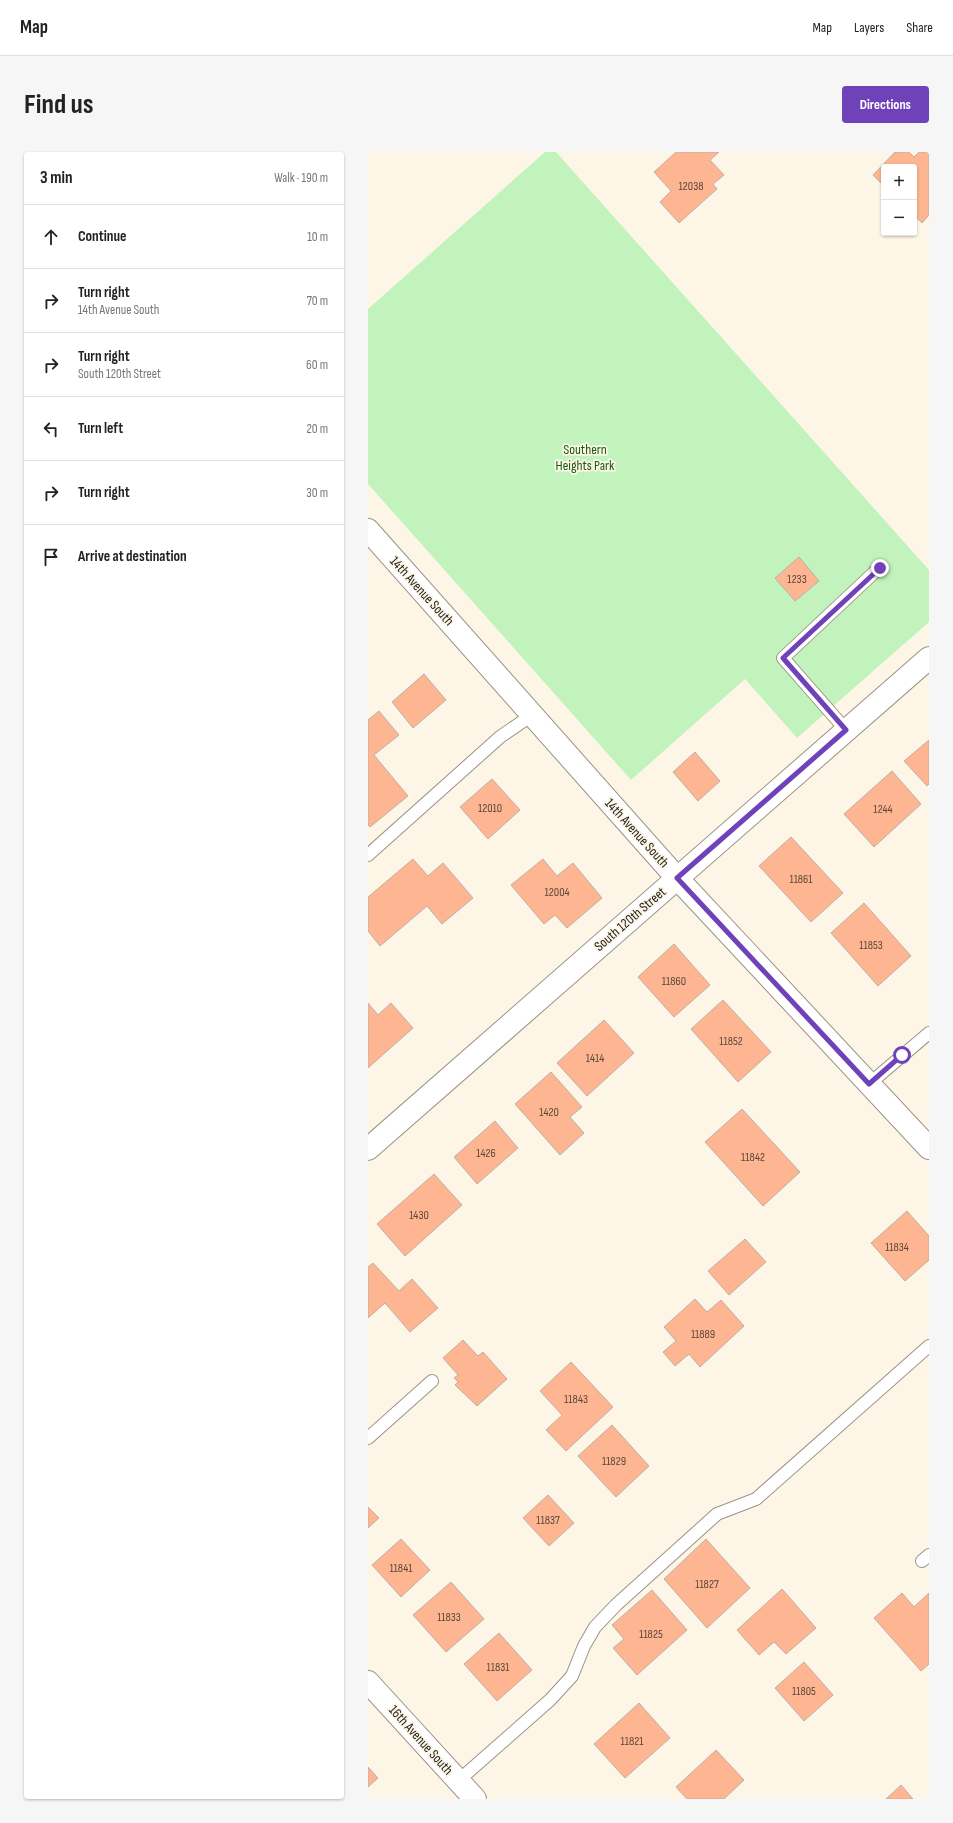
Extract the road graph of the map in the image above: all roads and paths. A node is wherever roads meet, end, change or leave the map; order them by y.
1 (368, 530) edge
2 (880, 568) dead end
3 (929, 658) edge
4 (532, 715) junction
5 (846, 730) junction
6 (368, 856) edge
7 (677, 878) junction
8 (929, 1033) edge
9 (869, 1084) junction
10 (929, 1148) edge
11 (368, 1149) edge
12 (929, 1346) edge
13 (432, 1380) dead end
14 (368, 1438) edge
15 (368, 1682) edge
16 (458, 1781) junction
17 (475, 1799) edge

1 - 4 street, 14th Avenue South
2 - 5 lane
3 - 5 street, South 120th Street
4 - 6 lane
4 - 7 street, 14th Avenue South
5 - 7 street, South 120th Street
7 - 9 street, 14th Avenue South
7 - 11 street, South 120th Street
8 - 9 lane
9 - 10 street, 14th Avenue South
12 - 16 lane
13 - 14 lane
15 - 16 street, 16th Avenue South
16 - 17 street, 16th Avenue South

